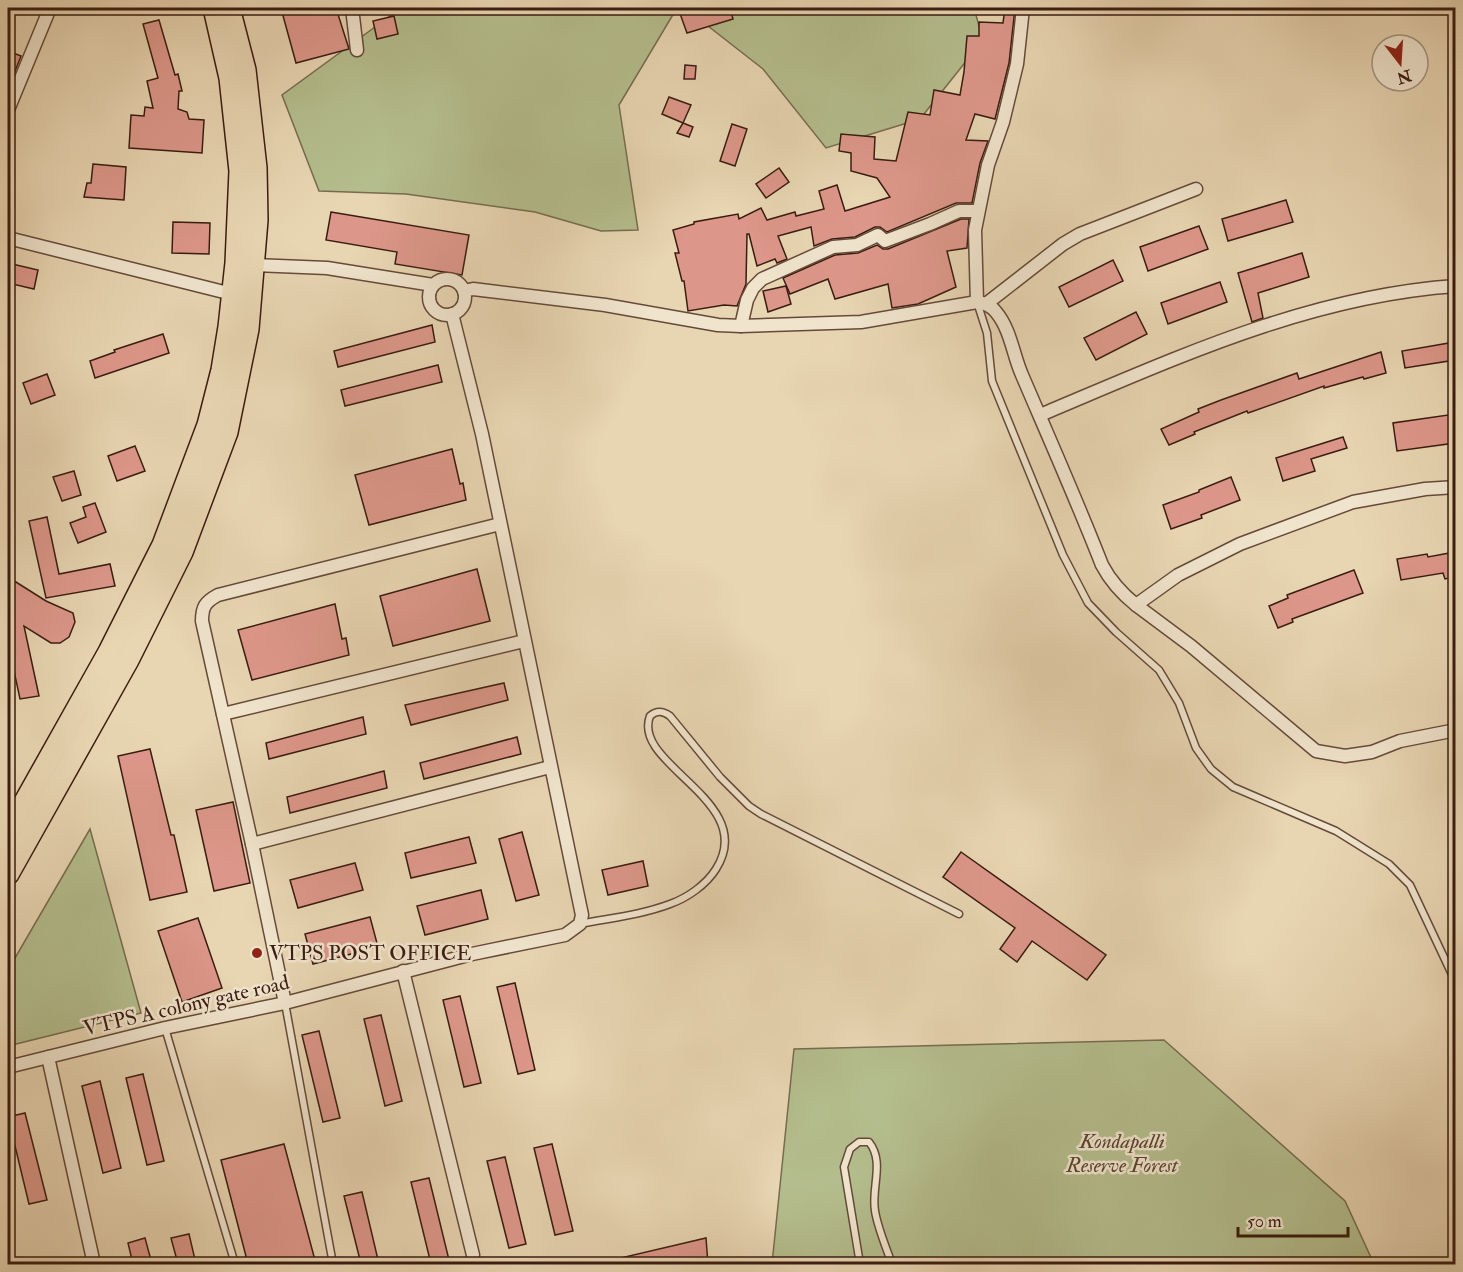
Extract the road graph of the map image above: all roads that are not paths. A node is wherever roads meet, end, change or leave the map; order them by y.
1 (50, 8) edge
2 (214, 8) edge
3 (230, 8) edge
4 (352, 8) edge
5 (1023, 8) edge
6 (232, 49) junction
7 (357, 50) dead end
8 (8, 110) edge
9 (1196, 189) dead end
10 (978, 211) junction
11 (8, 238) edge
12 (255, 265) junction
13 (433, 285) junction
14 (1455, 286) edge
15 (464, 291) junction
16 (232, 294) junction
17 (982, 303) junction
18 (452, 314) junction
19 (741, 326) junction
20 (1040, 415) junction
21 (1455, 487) edge
22 (500, 524) junction
23 (1136, 605) junction
24 (524, 641) junction
25 (224, 714) junction
26 (1455, 730) edge
27 (550, 767) junction
28 (8, 832) edge
29 (252, 844) junction
30 (8, 874) edge
31 (959, 914) dead end
32 (580, 924) junction
33 (403, 970) junction
34 (1455, 983) edge
35 (285, 1003) junction
36 (165, 1028) junction
37 (48, 1056) junction
38 (8, 1067) edge
39 (473, 1255) dead end
40 (94, 1264) edge
41 (235, 1264) edge
42 (333, 1264) edge
43 (860, 1264) edge
44 (892, 1264) edge

1 - 8 street
2 - 6 highway
3 - 6 highway
4 - 7 street
5 - 10 street
6 - 12 highway
6 - 16 highway
9 - 17 street
10 - 17 street
10 - 19 street
11 - 16 street
12 - 13 street
12 - 30 highway
13 - 15 street
13 - 18 street
14 - 20 street
15 - 18 street
15 - 19 street
16 - 28 highway
17 - 19 street
17 - 20 street
17 - 34 lane
18 - 22 street
20 - 23 street
21 - 23 street
22 - 24 street
22 - 25 street
23 - 26 street
24 - 25 street
24 - 27 street
25 - 29 street
27 - 29 street
27 - 32 street
29 - 35 street
31 - 32 lane
32 - 33 street, VTPS A colony gate road
33 - 35 street, VTPS A colony gate road
33 - 39 street
35 - 36 street, VTPS A colony gate road
35 - 42 lane
36 - 37 street, VTPS A colony gate road
36 - 41 lane
37 - 38 street, VTPS A colony gate road
37 - 40 street
43 - 44 lane

